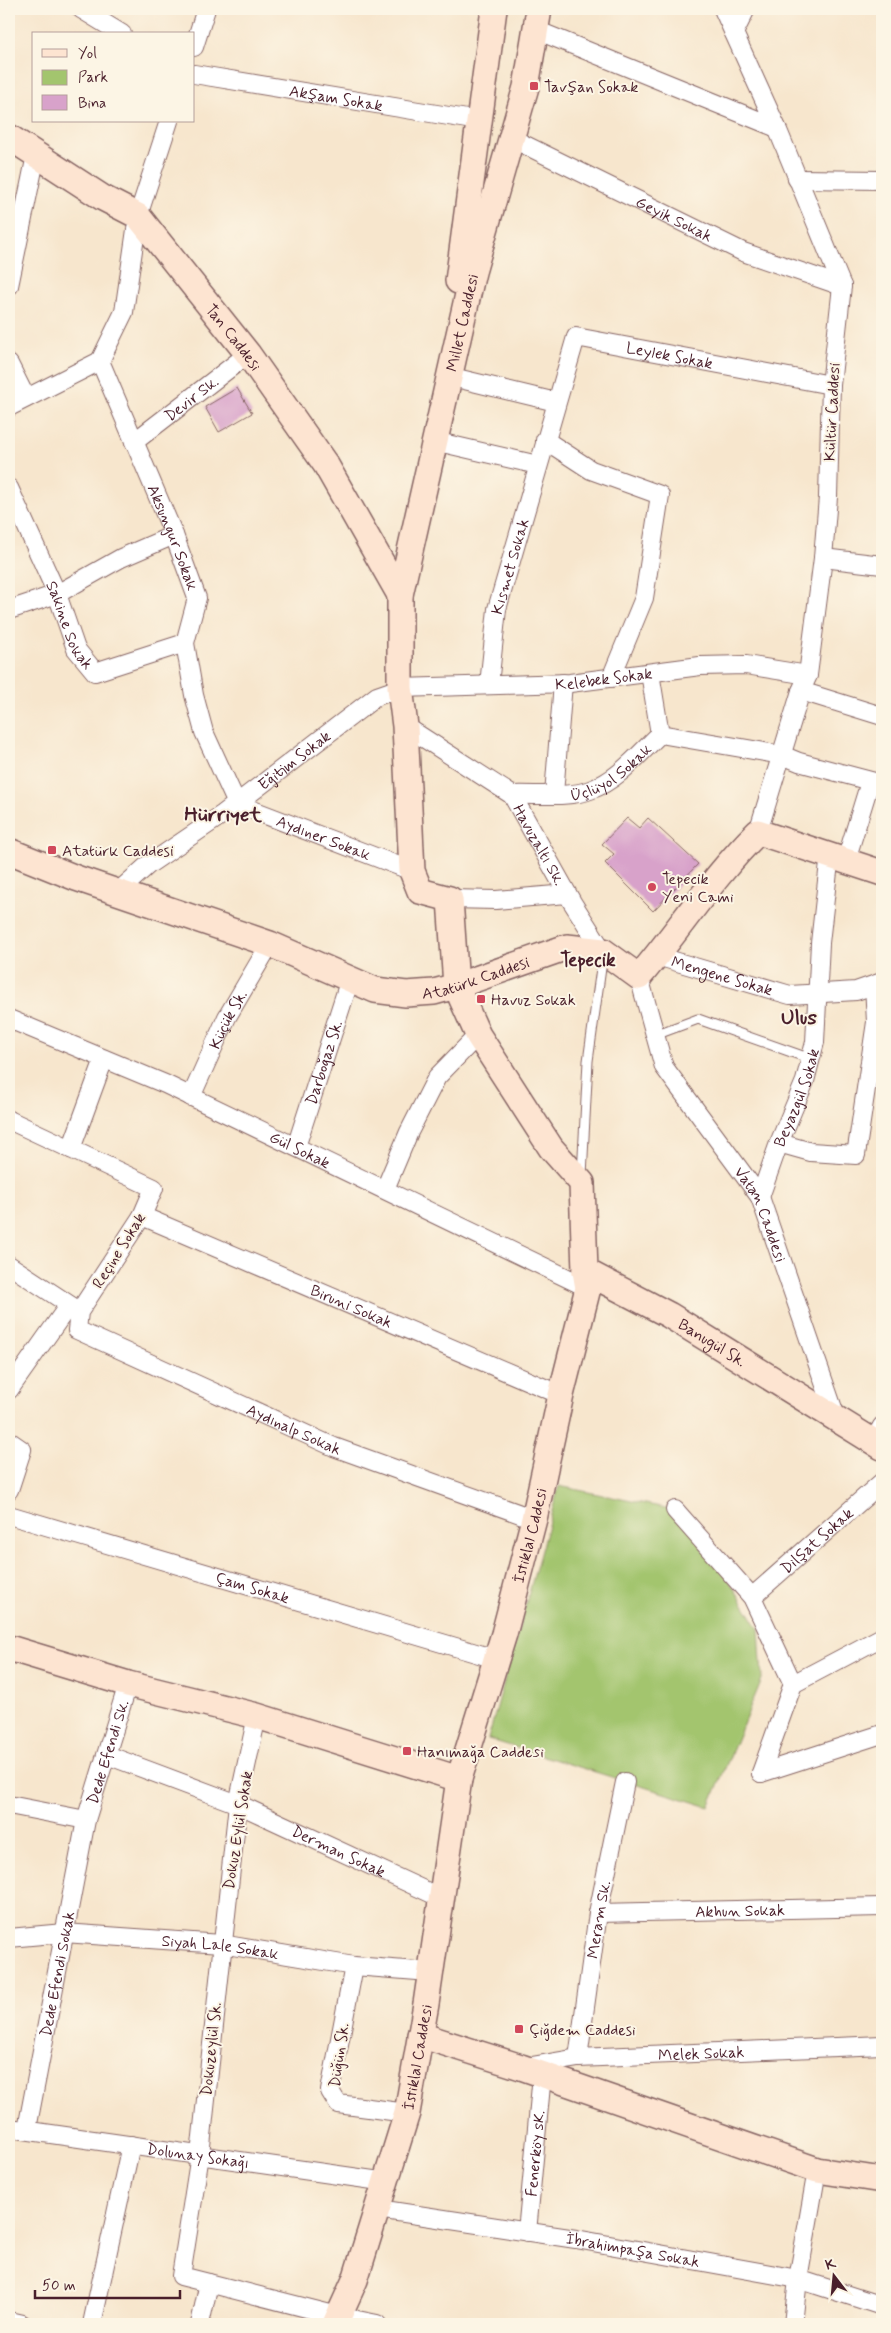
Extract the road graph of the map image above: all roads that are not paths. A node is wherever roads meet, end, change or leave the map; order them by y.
1 (81, 9) edge
2 (206, 9) edge
3 (494, 9) edge
4 (723, 9) edge
5 (746, 9) edge
6 (538, 19) edge
7 (119, 32) edge
8 (734, 32) junction
9 (195, 44) edge
10 (195, 74) edge
11 (479, 121) junction
12 (169, 122) edge
13 (777, 128) junction
14 (9, 137) edge
15 (512, 138) junction
16 (36, 155) junction
17 (797, 179) junction
18 (882, 180) edge
19 (138, 216) junction
20 (9, 286) edge
21 (842, 286) junction
22 (248, 354) junction
23 (100, 361) junction
24 (9, 364) edge
25 (449, 373) junction
26 (831, 385) junction
27 (26, 398) junction
28 (556, 402) junction
29 (9, 407) edge
30 (434, 441) junction
31 (134, 442) junction
32 (542, 452) junction
33 (9, 488) edge
34 (174, 535) junction
35 (823, 558) junction
36 (882, 565) edge
37 (57, 594) junction
38 (400, 595) junction
39 (9, 610) edge
40 (185, 643) junction
41 (650, 673) junction
42 (611, 678) junction
43 (563, 683) junction
44 (805, 683) junction
45 (489, 685) junction
46 (400, 688) junction
47 (882, 716) edge
48 (405, 726) junction
49 (660, 734) junction
50 (782, 755) junction
51 (876, 783) edge
52 (554, 794) junction
53 (512, 795) junction
54 (237, 804) junction
55 (758, 832) junction
56 (9, 851) edge
57 (838, 857) junction
58 (412, 871) junction
59 (882, 873) edge
60 (119, 891) junction
61 (567, 894) junction
62 (450, 899) junction
63 (270, 944) junction
64 (603, 950) junction
65 (657, 956) junction
66 (639, 977) junction
67 (350, 979) junction
68 (878, 983) edge
69 (456, 986) junction
70 (817, 994) junction
71 (9, 1019) edge
72 (655, 1034) junction
73 (478, 1035) junction
74 (104, 1059) junction
75 (811, 1059) junction
76 (874, 1089) edge
77 (192, 1097) junction
78 (9, 1120) edge
79 (779, 1143) junction
80 (296, 1147) junction
81 (71, 1149) junction
82 (582, 1183) junction
83 (385, 1189) junction
84 (760, 1198) junction
85 (142, 1216) junction
86 (9, 1265) edge
87 (586, 1279) junction
88 (74, 1308) junction
89 (9, 1390) edge
90 (561, 1395) junction
91 (837, 1420) junction
92 (880, 1438) edge
93 (16, 1445) edge
94 (882, 1482) edge
95 (9, 1490) edge
96 (675, 1510) dead end
97 (9, 1515) edge
98 (534, 1519) junction
99 (752, 1597) junction
100 (882, 1637) edge
101 (9, 1648) edge
102 (496, 1660) junction
103 (128, 1684) junction
104 (793, 1684) junction
105 (257, 1716) junction
106 (882, 1734) edge
107 (108, 1755) junction
108 (459, 1779) junction
109 (625, 1782) dead end
110 (238, 1804) junction
111 (9, 1805) edge
112 (86, 1820) junction
113 (441, 1898) junction
114 (882, 1906) edge
115 (598, 1913) junction
116 (64, 1933) junction
117 (9, 1938) edge
118 (221, 1944) junction
119 (354, 1966) junction
120 (430, 1972) junction
121 (420, 2035) junction
122 (882, 2045) edge
123 (578, 2058) junction
124 (531, 2071) junction
125 (407, 2113) junction
126 (9, 2128) edge
127 (27, 2130) junction
128 (131, 2145) junction
129 (200, 2154) junction
130 (816, 2170) junction
131 (882, 2180) edge
132 (387, 2182) junction
133 (378, 2209) junction
134 (527, 2232) junction
135 (798, 2279) junction
136 (209, 2283) junction
137 (882, 2306) edge
138 (336, 2320) edge
139 (9, 2321) edge
140 (22, 2324) edge
141 (92, 2324) edge
142 (200, 2324) edge
143 (377, 2324) edge
144 (793, 2324) edge

1 - 7 street
2 - 9 street
3 - 11 main road, Millet Caddesi
4 - 8 street, Kültür Caddesi
5 - 8 street
6 - 13 street
6 - 15 main road, Millet Caddesi
8 - 13 street, Kültür Caddesi
10 - 11 street, Akşam Sokak
11 - 25 main road, Millet Caddesi
12 - 19 street
13 - 17 street, Kültür Caddesi
14 - 16 main road, Tan Caddesi
15 - 21 street, Geyik Sokak
15 - 25 main road, Millet Caddesi
16 - 19 main road, Tan Caddesi
16 - 20 street
17 - 18 street
17 - 21 street, Kültür Caddesi
19 - 22 main road, Tan Caddesi
19 - 23 street
21 - 26 street, Kültür Caddesi
22 - 31 street, Devir Sk.
22 - 38 main road, Tan Caddesi
23 - 27 street
23 - 31 street, Aksungur Sokak
24 - 27 street
25 - 28 street
25 - 30 main road
26 - 28 street, Leylek Sokak
26 - 35 street, Kültür Caddesi
27 - 29 street
28 - 32 street, Kısmet Sokak
30 - 32 street
30 - 38 main road
31 - 34 street, Aksungur Sokak
32 - 42 street
32 - 45 street, Kısmet Sokak
33 - 37 street, Sakine Sokak
34 - 37 street
34 - 40 street, Aksungur Sokak
35 - 36 street
35 - 44 street, Kültür Caddesi
37 - 39 street
37 - 40 street, Sakine Sokak
38 - 46 main road
40 - 54 street, Aksungur Sokak
41 - 42 street, Kelebek Sokak
41 - 44 street, Kelebek Sokak
41 - 49 street, Üçlüyol Sokak
42 - 43 street, Kelebek Sokak
43 - 45 street, Kelebek Sokak
43 - 52 street, Üçlüyol Sokak
44 - 47 street, Kelebek Sokak
44 - 50 street, Kültür Caddesi
45 - 46 street, Kelebek Sokak
46 - 48 main road
46 - 54 street, Eğitim Sokak
48 - 53 street, Havuzaltı Sk.
48 - 58 main road
49 - 50 street, Üçlüyol Sokak
49 - 52 street, Üçlüyol Sokak
50 - 51 street, Üçlüyol Sokak
50 - 55 street, Kültür Caddesi
51 - 57 street, Beyazgül Sokak
52 - 53 street, Üçlüyol Sokak
53 - 61 street, Havuzaltı Sk.
54 - 58 street, Aydıner Sokak
54 - 60 street, Eğitim Sokak
55 - 57 main road
55 - 65 main road
56 - 60 main road, Atatürk Caddesi
57 - 59 main road
57 - 70 street, Beyazgül Sokak
58 - 62 main road
60 - 63 main road, Atatürk Caddesi
61 - 62 street
61 - 64 street, Havuzaltı Sk.
62 - 69 main road
63 - 67 main road, Atatürk Caddesi
63 - 77 street, Küçük Sk.
64 - 66 main road
64 - 69 main road, Atatürk Caddesi
64 - 82 lane
65 - 66 main road
65 - 70 street, Mengene Sokak
66 - 72 street, Vatan Caddesi
67 - 69 main road, Atatürk Caddesi
67 - 80 street, Darboğaz Sk.
68 - 70 street, Mengene Sokak
68 - 76 street
69 - 73 main road
70 - 75 street, Beyazgül Sokak
71 - 74 street, Gül Sokak
72 - 75 lane
72 - 84 street, Vatan Caddesi
73 - 82 main road
73 - 83 street
74 - 77 street, Gül Sokak
74 - 81 street
75 - 79 street, Beyazgül Sokak
76 - 79 street
77 - 80 street, Gül Sokak
78 - 81 street
79 - 84 street, Beyazgül Sokak
80 - 83 street, Gül Sokak
81 - 85 street, Reçine Sokak
82 - 87 main road, İstiklal Cddesi
83 - 87 street, Gül Sokak
84 - 91 street, Vatan Caddesi
85 - 88 street, Reçine Sokak
85 - 90 street, Biruni Sokak
86 - 88 street
87 - 90 main road, İstiklal Cddesi
87 - 91 main road, Banugül Sk.
88 - 89 street, Reçine Sokak
88 - 98 street, Aydınalp Sokak
90 - 98 main road, İstiklal Cddesi
91 - 92 main road
93 - 95 street
94 - 99 street, Dilşat Sokak
96 - 99 street
97 - 102 street, Çam Sokak
98 - 102 main road, İstiklal Cddesi
99 - 104 street
100 - 104 street
101 - 103 main road
102 - 108 main road, İstiklal Cddesi
103 - 105 main road
103 - 107 street, Dede Efendi Sk.
104 - 106 street
105 - 108 main road
105 - 110 street, Dokuz Eylül Sokak
107 - 110 street, Derman Sokak
107 - 112 street, Dede Efendi Sk.
108 - 113 main road, İstiklal Caddesi
109 - 115 street, Meram Sk.
110 - 113 street, Derman Sokak
110 - 118 street, Dokuz Eylül Sokak
111 - 112 street
112 - 116 street, Dede Efendi Sokak
113 - 120 main road, İstiklal Caddesi
114 - 115 street, Akhun Sokak
115 - 123 street, Meram Sk.
116 - 117 street, Siyah Lale Sokak
116 - 118 street, Siyah Lale Sokak
116 - 127 street, Dede Efendi Sokak
118 - 119 street, Siyah Lale Sokak
118 - 129 street, Dokuzeylül Sk.
119 - 120 street, Siyah Lale Sokak
119 - 125 street, Düğün Sk.
120 - 121 main road, İstiklal Caddesi
121 - 124 main road
121 - 125 main road, İstiklal Caddesi
122 - 123 street, Melek Sokak
123 - 124 street, Melek Sokak
124 - 130 main road
124 - 134 street, Fenerköy sK.
125 - 132 main road, İstiklal Caddesi
126 - 127 street, Dolunay Sokağı
127 - 128 street, Dolunay Sokağı
128 - 129 street, Dolunay Sokağı
128 - 141 street
129 - 132 street, Dolunay Sokağı
129 - 136 street
130 - 131 main road
130 - 135 street
132 - 133 main road, İstiklal Caddesi
133 - 134 street, İbrahimpaşa Sokak
133 - 138 main road, İstiklal Caddesi
134 - 135 street, İbrahimpaşa Sokak
135 - 137 street, İbrahimpaşa Sokak
135 - 144 street
136 - 138 street
136 - 142 street
138 - 143 street
139 - 140 street

